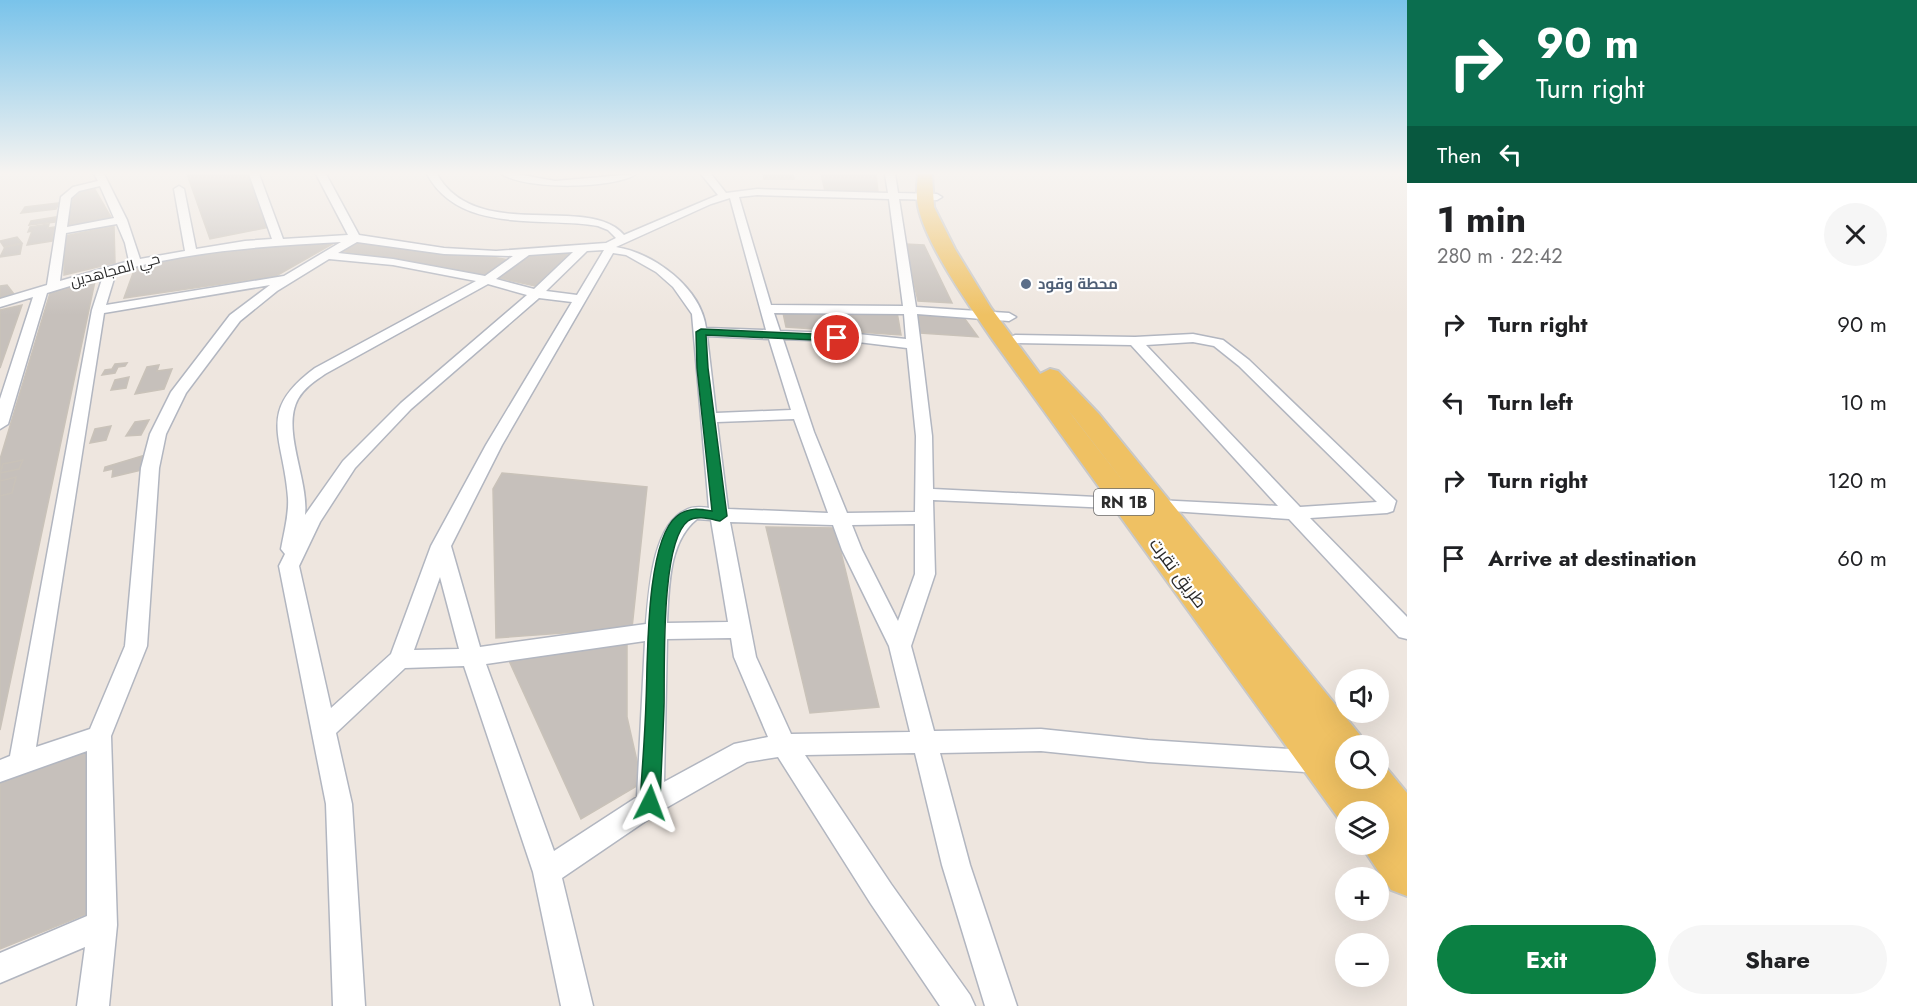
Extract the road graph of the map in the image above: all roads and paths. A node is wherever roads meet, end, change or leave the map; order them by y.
1 (62, 221) edge
2 (117, 221) edge
3 (122, 221) edge
4 (185, 221) edge
5 (271, 221) edge
6 (346, 221) edge
7 (560, 221) edge
8 (664, 221) edge
9 (737, 221) edge
10 (896, 221) edge
11 (932, 221) edge
12 (60, 231) junction
13 (355, 238) junction
14 (278, 241) junction
15 (614, 245) junction
16 (584, 248) junction
17 (191, 252) junction
18 (525, 252) junction
19 (325, 255) junction
20 (135, 263) junction
21 (111, 269) junction
22 (289, 277) junction
23 (487, 280) junction
24 (47, 290) junction
25 (536, 294) junction
26 (580, 299) junction
27 (0, 303) edge
28 (766, 309) junction
29 (98, 310) junction
30 (910, 310) junction
31 (1004, 324) junction
32 (701, 332) junction
33 (775, 335) junction
34 (1135, 341) junction
35 (912, 344) junction
36 (800, 414) junction
37 (708, 418) junction
38 (0, 424) edge
39 (924, 494) junction
40 (1126, 504) junction
41 (1156, 504) junction
42 (1295, 513) junction
43 (720, 516) junction
44 (924, 518) junction
45 (841, 520) junction
46 (441, 546) junction
47 (288, 566) junction
48 (740, 630) junction
49 (655, 631) junction
50 (1407, 631) edge
51 (900, 646) junction
52 (472, 657) junction
53 (400, 659) junction
54 (325, 728) junction
55 (1337, 735) edge
56 (99, 736) junction
57 (924, 743) junction
58 (784, 745) junction
59 (1322, 762) junction
60 (11, 766) edge
61 (1378, 789) edge
62 (1351, 801) edge
63 (650, 803) junction
64 (1407, 826) edge
65 (1389, 851) edge
66 (547, 872) junction
67 (1407, 874) edge
68 (102, 925) junction
69 (0, 968) edge
70 (93, 1006) edge
71 (349, 1006) edge
72 (577, 1006) edge
73 (959, 1006) edge
74 (1001, 1006) edge

1 - 12 street
2 - 12 street
3 - 20 street
4 - 17 street
5 - 14 street
6 - 13 street
7 - 15 street
8 - 15 street, حي المجاهدين
9 - 28 street
10 - 30 street
11 - 31 main road, طريق تقرت / RN 1B
12 - 24 street
13 - 14 street, حي المجاهدين
13 - 18 street, حي المجاهدين
13 - 19 street
14 - 17 street, حي المجاهدين
15 - 16 street, حي المجاهدين
15 - 26 street
15 - 32 street
16 - 18 street, حي المجاهدين
16 - 25 street
17 - 20 street, حي المجاهدين
18 - 23 street
19 - 22 street
19 - 23 street
20 - 21 street, حي المجاهدين
21 - 24 street, حي المجاهدين
21 - 29 street
22 - 29 street
22 - 56 street
23 - 25 street
23 - 47 street
24 - 27 street, حي المجاهدين
24 - 38 street
25 - 26 street
25 - 47 street
26 - 46 street
28 - 30 street
28 - 33 street
29 - 60 street
30 - 31 street
30 - 35 street
31 - 34 street
31 - 40 main road, طريق تقرت / RN 1B
31 - 41 main road, طريق تقرت / RN 1B
32 - 33 street
32 - 37 street
33 - 35 street
33 - 36 street
34 - 42 street
34 - 42 street
35 - 39 street
36 - 37 street
36 - 45 street
37 - 43 street
39 - 40 street
39 - 44 street
40 - 41 street
40 - 59 main road, طريق تقرت / RN 1B
41 - 42 street
41 - 55 main road, طريق تقرت / RN 1B
42 - 50 street
43 - 45 street
43 - 48 street
43 - 49 street
44 - 45 street
44 - 51 street
45 - 51 street
46 - 52 street
46 - 53 street
47 - 54 street
48 - 49 street
48 - 58 street
49 - 52 street
49 - 63 street
51 - 57 street
52 - 53 street
52 - 66 street
53 - 54 street
54 - 71 street
56 - 60 street
56 - 68 street
57 - 58 street
57 - 59 street
57 - 74 street
58 - 63 street
58 - 73 street
59 - 62 main road, طريق تقرت / RN 1B
61 - 64 main road
63 - 66 street
65 - 67 main road
66 - 72 street
68 - 69 street
68 - 70 street

